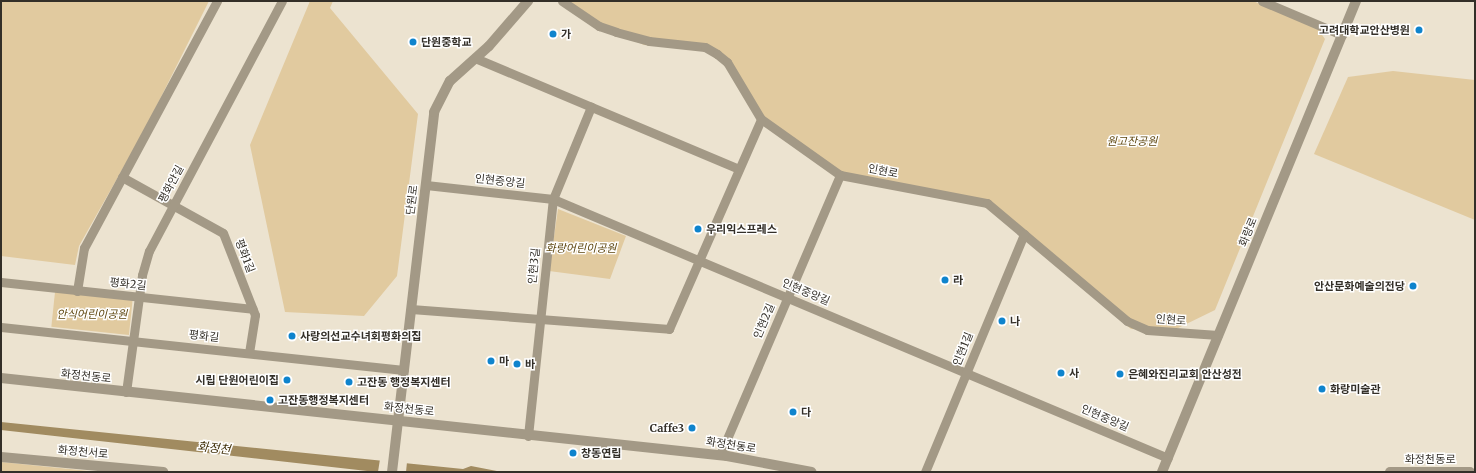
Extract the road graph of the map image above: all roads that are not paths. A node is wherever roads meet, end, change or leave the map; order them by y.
1 (217, 1) edge
2 (282, 1) edge
3 (528, 1) edge
4 (562, 1) edge
5 (1262, 1) edge
6 (1356, 1) edge
7 (1342, 35) junction
8 (475, 58) junction
9 (591, 107) junction
10 (761, 119) junction
11 (740, 169) junction
12 (840, 175) junction
13 (122, 177) junction
14 (426, 185) junction
15 (553, 199) junction
16 (173, 205) junction
17 (1024, 234) junction
18 (699, 260) junction
19 (1, 282) edge
20 (77, 291) junction
21 (138, 298) junction
22 (787, 298) junction
23 (253, 309) junction
24 (411, 309) junction
25 (540, 319) junction
26 (1, 326) edge
27 (1218, 335) junction
28 (132, 341) junction
29 (249, 353) junction
30 (404, 370) junction
31 (966, 373) junction
32 (1, 378) edge
33 (126, 392) junction
34 (398, 419) junction
35 (528, 436) junction
36 (720, 455) junction
37 (1, 457) edge
38 (1168, 458) junction
39 (162, 472) edge
40 (392, 472) edge
41 (812, 472) edge
42 (925, 472) edge
43 (1162, 472) edge
44 (1390, 472) edge
45 (1470, 472) edge

1 - 13 street
2 - 16 street, 평화안길
3 - 8 street, 단원로
4 - 10 street, 인현로
5 - 7 street
6 - 7 street, 화랑로
7 - 27 street, 화랑로
8 - 9 street
8 - 14 street, 단원로
9 - 11 street
9 - 15 street, 인현3길
10 - 11 street
10 - 12 street, 인현로
11 - 18 street
12 - 17 street, 인현로
12 - 22 street, 인현2길
13 - 16 street, 평화1길
13 - 20 street
14 - 15 street, 인현중앙길
14 - 24 street, 단원로
15 - 18 street, 인현중앙길
15 - 25 street, 인현3길
16 - 21 street, 평화안길
16 - 23 street, 평화1길
17 - 27 street, 인현로
17 - 31 street, 인현1길
18 - 22 street, 인현중앙길
18 - 25 street
19 - 20 street, 평화2길
20 - 21 street, 평화2길
21 - 23 street, 평화2길
21 - 28 street, 평화안길
22 - 31 street, 인현중앙길
22 - 36 street, 인현2길
23 - 29 street, 평화1길
24 - 25 street
24 - 30 street, 단원로
25 - 35 street, 인현3길
26 - 28 street, 평화길
27 - 38 street, 화랑로
28 - 29 street, 평화길
28 - 33 street, 평화안길
29 - 30 street, 평화길
30 - 34 street, 단원로
31 - 38 street, 인현중앙길
31 - 42 street, 인현1길
32 - 33 street, 화정천동로
33 - 34 street, 화정천동로
34 - 35 street, 화정천동로
34 - 40 street, 단원로
35 - 36 street, 화정천동로
36 - 41 street, 화정천동로
37 - 39 street, 화정천서로
38 - 43 street, 화랑로
44 - 45 street, 화정천동로

